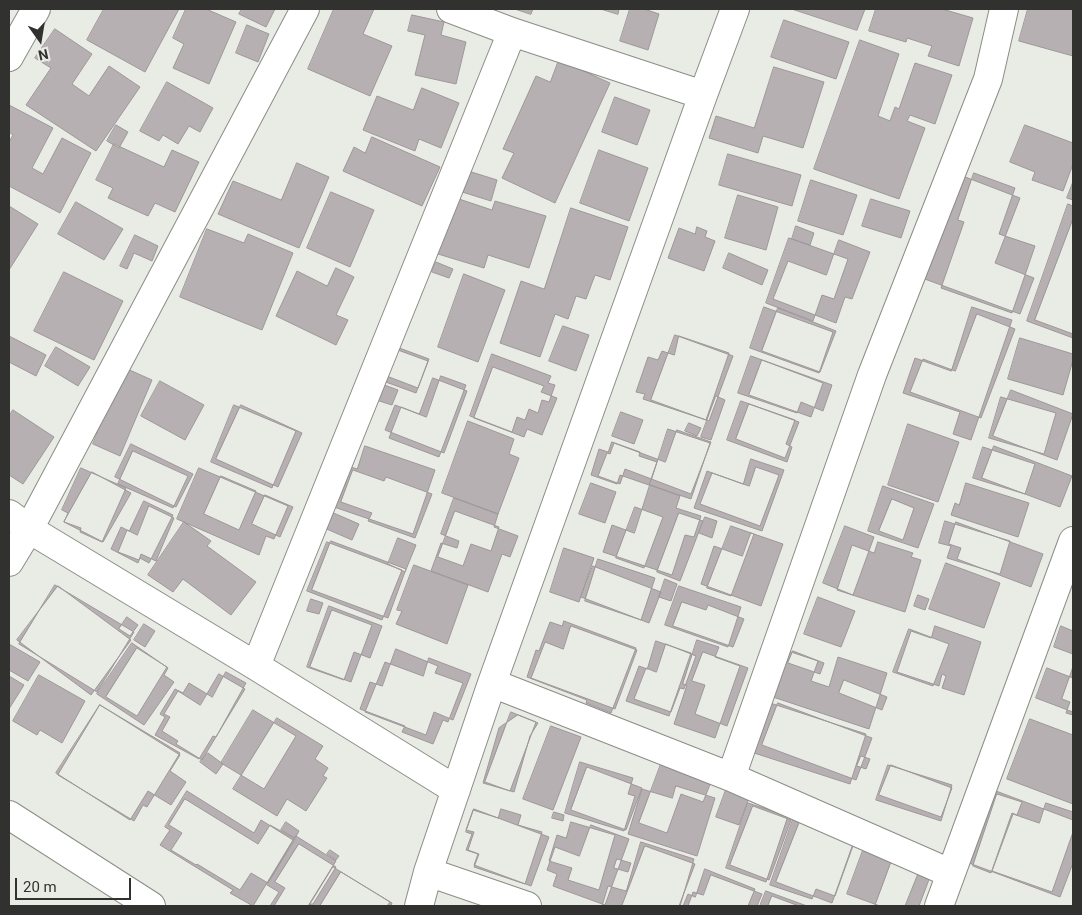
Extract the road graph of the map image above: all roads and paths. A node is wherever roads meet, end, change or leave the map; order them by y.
1 (36, 9) edge
2 (305, 9) edge
3 (451, 9) edge
4 (735, 9) edge
5 (1004, 9) edge
6 (512, 32) junction
7 (9, 56) edge
8 (703, 95) junction
9 (19, 522) edge
10 (1073, 540) edge
11 (9, 562) edge
12 (256, 666) junction
13 (492, 683) junction
14 (731, 777) junction
15 (456, 790) junction
16 (9, 815) edge
17 (428, 872) junction
18 (950, 873) junction
19 (151, 906) edge
20 (419, 906) edge
21 (527, 906) edge
22 (939, 906) edge

1 - 7 street
2 - 9 street
3 - 6 street
4 - 8 street
5 - 14 street
6 - 8 street
6 - 12 street
8 - 13 street
9 - 11 street
9 - 12 street
10 - 18 street
12 - 15 street
13 - 14 street
13 - 15 street
14 - 18 street
15 - 17 street
16 - 19 street
17 - 20 street
17 - 21 street
18 - 22 street

